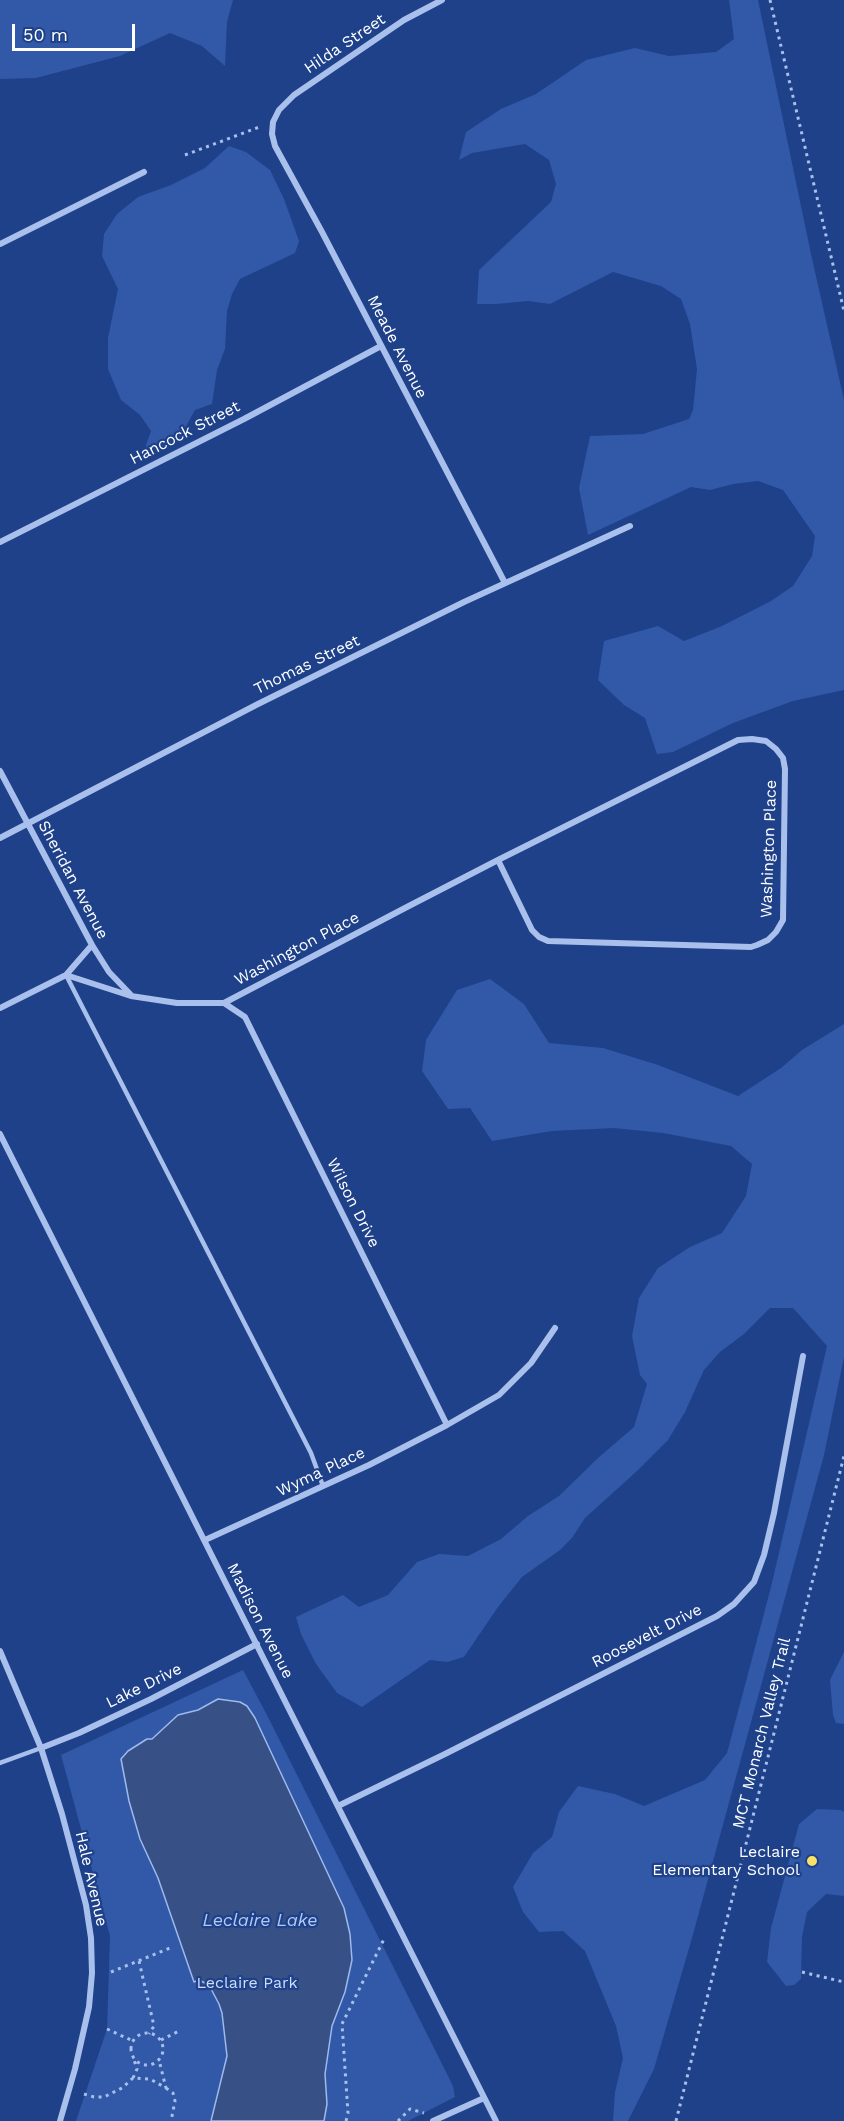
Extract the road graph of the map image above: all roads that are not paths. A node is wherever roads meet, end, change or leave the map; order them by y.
1 (442, 0) edge
2 (273, 122) joint
3 (144, 172) dead end
4 (0, 244) edge
5 (381, 346) junction
6 (630, 526) dead end
7 (0, 542) edge
8 (505, 583) junction
9 (0, 771) edge
10 (28, 824) junction
11 (0, 838) edge
12 (498, 861) junction
13 (92, 945) junction
14 (66, 975) junction
15 (132, 996) junction
16 (224, 1003) junction
17 (0, 1008) edge
18 (0, 1134) edge
19 (555, 1328) dead end
20 (803, 1356) dead end
21 (447, 1425) junction
22 (322, 1486) junction
23 (205, 1540) junction
24 (257, 1644) junction
25 (0, 1651) edge
26 (40, 1748) junction
27 (0, 1763) edge
28 (338, 1806) junction
29 (484, 2098) junction
30 (60, 2121) edge
31 (433, 2121) edge
32 (496, 2121) edge

1 - 2 street, Hilda Street
2 - 5 street, Meade Avenue
3 - 4 street
5 - 7 street, Hancock Street
5 - 8 street, Meade Avenue
6 - 8 street, Thomas Street
8 - 10 street, Thomas Street
9 - 10 street, Sheridan Avenue
10 - 11 street, Thomas Street
10 - 13 street, Sheridan Avenue
12 - 12 street, Washington Place
12 - 16 street, Washington Place
13 - 14 street
13 - 15 street, Sheridan Avenue
14 - 15 street, Washington Place
14 - 17 street
14 - 22 lane
15 - 16 street, Washington Place
16 - 21 street, Wilson Drive
18 - 23 street, Madison Avenue
19 - 21 street, Wyma Place
20 - 28 street, Roosevelt Drive
21 - 22 street, Wyma Place
22 - 23 street, Wyma Place
23 - 24 street, Madison Avenue
24 - 26 street, Lake Drive
24 - 28 street, Madison Avenue
25 - 26 street, Hale Avenue
26 - 27 lane
26 - 30 street, Hale Avenue
28 - 29 street, Madison Avenue
29 - 31 street
29 - 32 street, Madison Avenue

